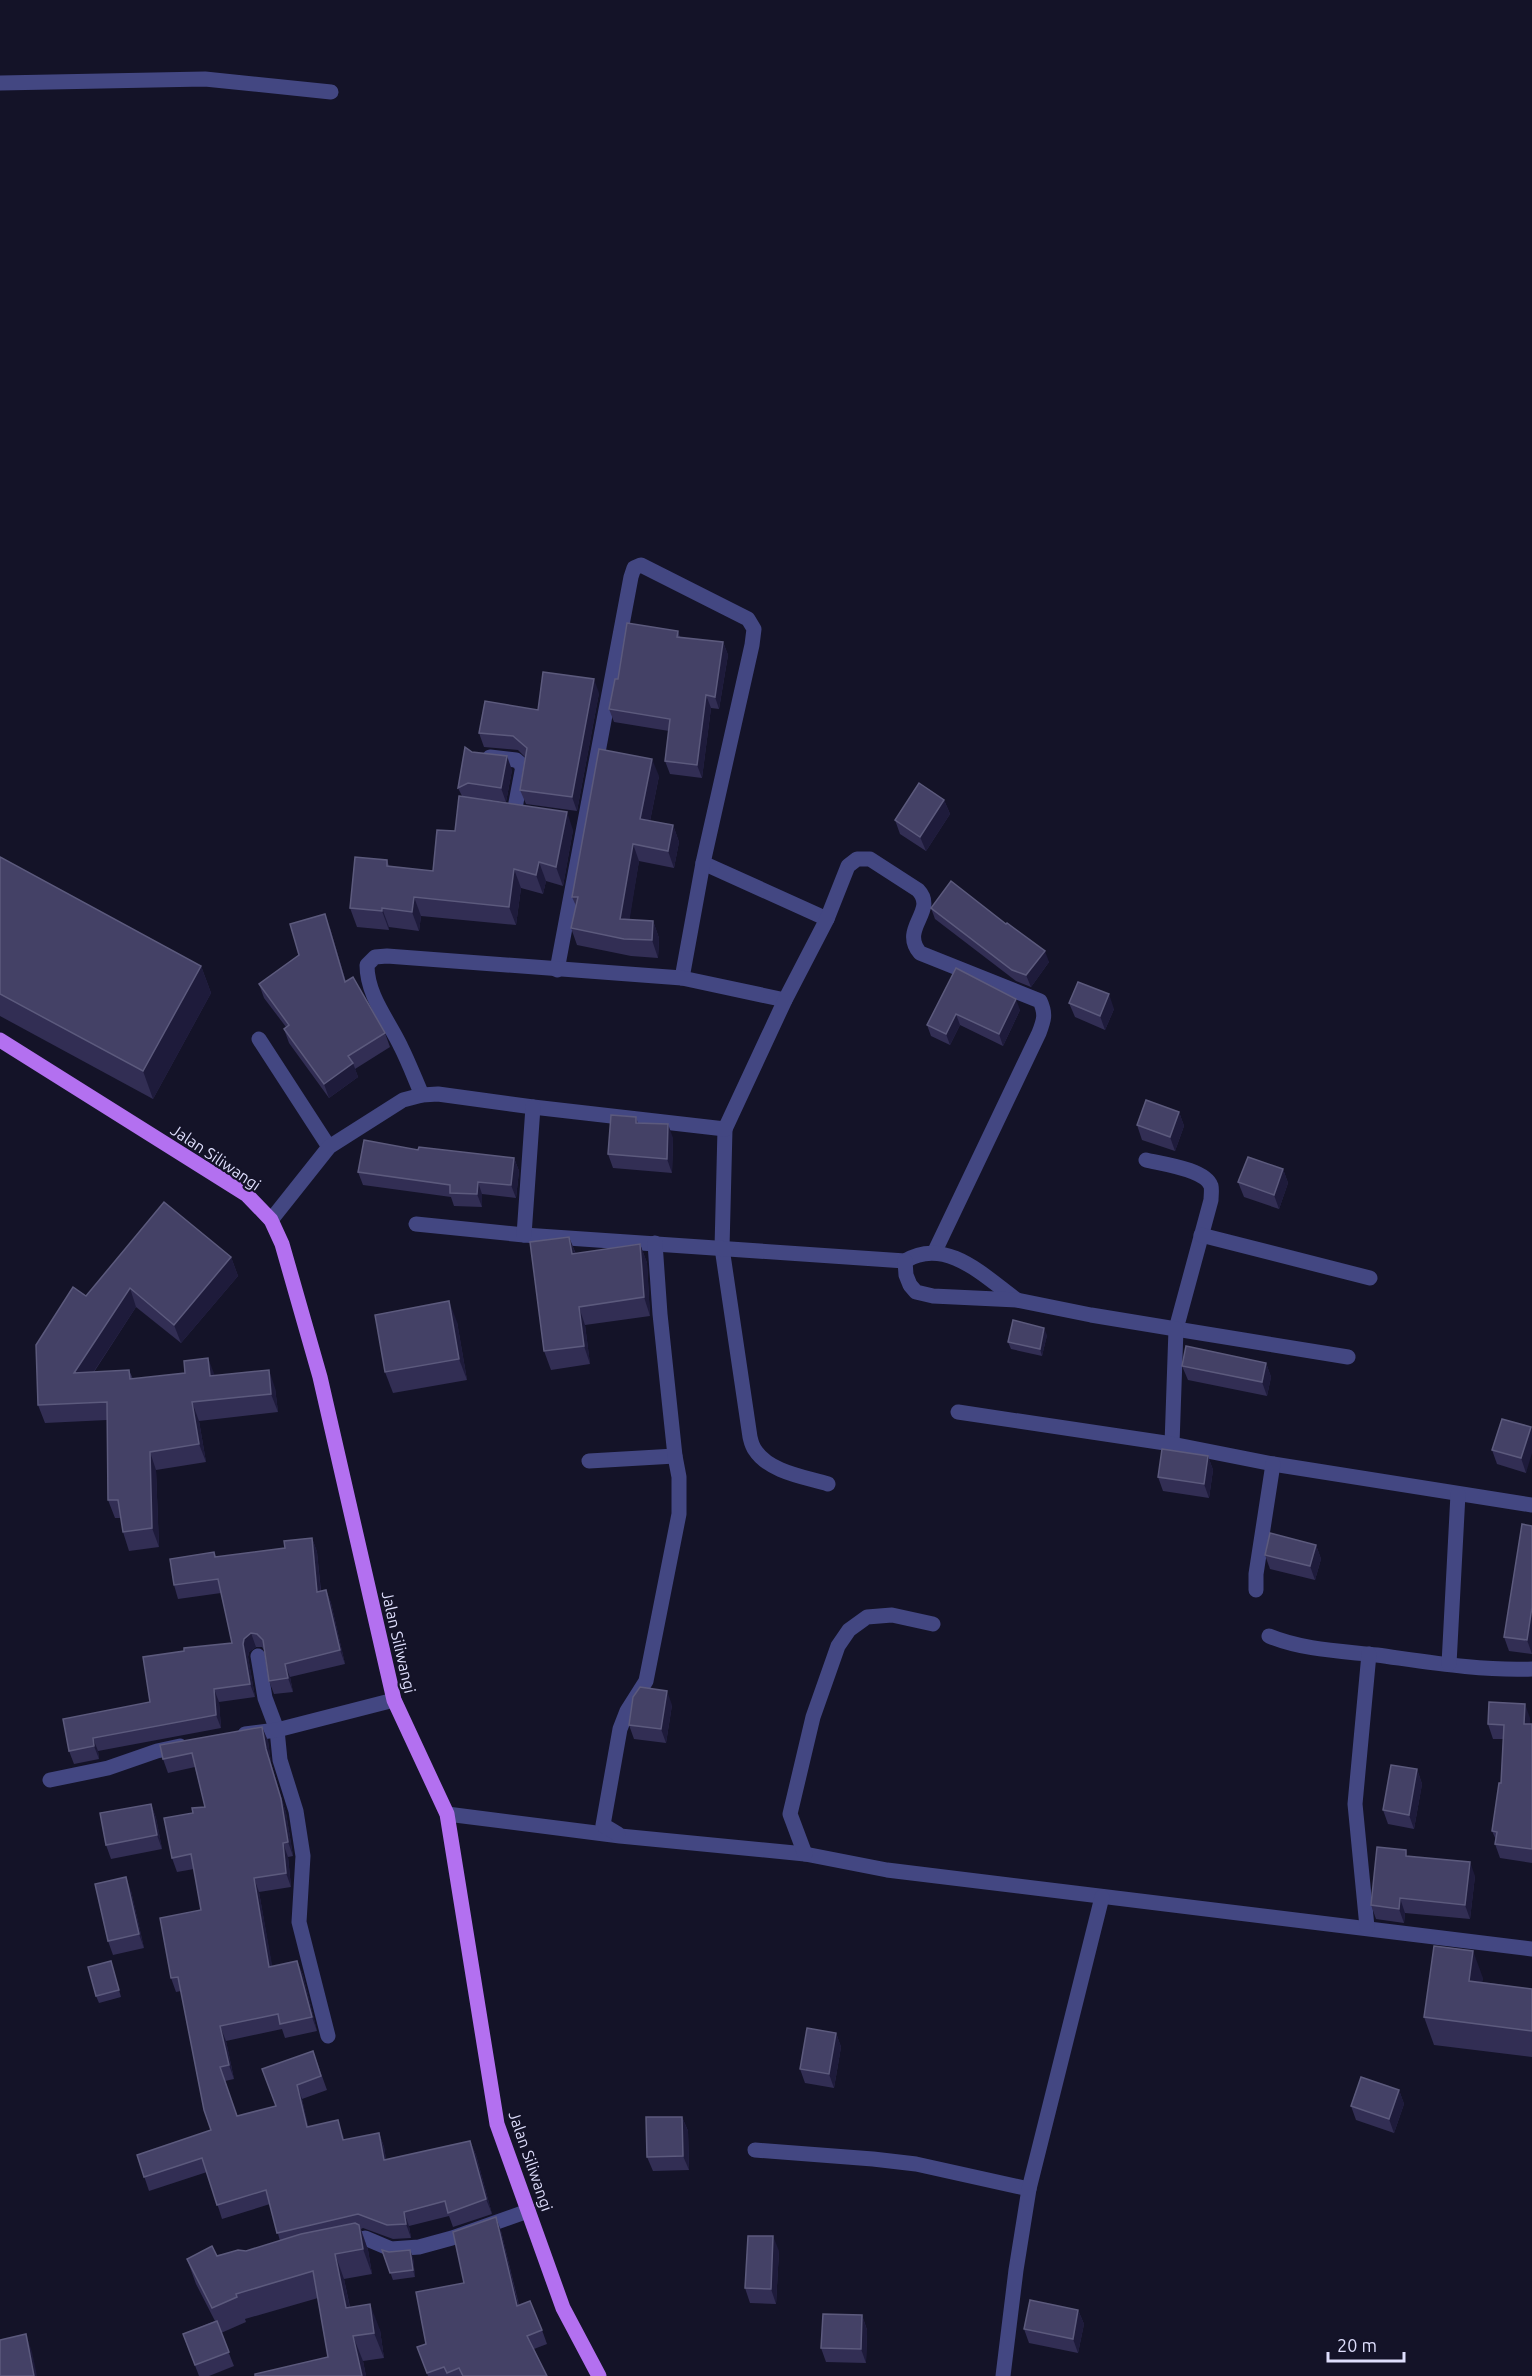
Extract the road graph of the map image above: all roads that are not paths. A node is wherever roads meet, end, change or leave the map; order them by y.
1 (0, 83) edge
2 (331, 92) dead end
3 (478, 756) edge
4 (515, 813) edge
5 (704, 863) junction
6 (827, 919) junction
7 (557, 970) junction
8 (682, 978) junction
9 (785, 1000) junction
10 (259, 1039) dead end
11 (0, 1041) edge
12 (422, 1095) junction
13 (533, 1107) junction
14 (725, 1129) junction
15 (329, 1147) junction
16 (1146, 1160) dead end
17 (270, 1220) junction
18 (416, 1224) dead end
19 (524, 1235) junction
20 (1201, 1235) junction
21 (655, 1243) junction
22 (722, 1248) junction
23 (935, 1251) junction
24 (905, 1261) junction
25 (1370, 1278) dead end
26 (1017, 1300) junction
27 (1176, 1329) junction
28 (1348, 1357) dead end
29 (958, 1412) dead end
30 (1172, 1444) junction
31 (675, 1456) junction
32 (589, 1461) dead end
33 (1273, 1464) junction
34 (828, 1484) dead end
35 (1458, 1494) junction
36 (1532, 1505) edge
37 (1256, 1590) dead end
38 (933, 1624) dead end
39 (1269, 1636) dead end
40 (1369, 1654) junction
41 (258, 1656) dead end
42 (1449, 1664) junction
43 (1532, 1669) edge
44 (394, 1700) junction
45 (277, 1730) junction
46 (227, 1737) edge
47 (197, 1743) edge
48 (50, 1780) dead end
49 (447, 1814) junction
50 (620, 1836) junction
51 (805, 1854) junction
52 (1102, 1898) junction
53 (1367, 1927) junction
54 (1532, 1949) edge
55 (328, 2036) dead end
56 (755, 2150) dead end
57 (1029, 2189) junction
58 (528, 2211) junction
59 (327, 2246) edge
60 (599, 2376) edge
61 (1003, 2376) edge

1 - 2 street
3 - 4 street
5 - 6 street
5 - 7 street
5 - 8 street
6 - 9 street
6 - 23 street
7 - 8 street
7 - 12 street
8 - 9 street
9 - 14 street
10 - 15 street
11 - 17 main road, Jalan Siliwangi
12 - 13 street
12 - 15 street
13 - 14 street
13 - 19 street
14 - 22 street
15 - 17 street
16 - 20 street
17 - 44 main road, Jalan Siliwangi
18 - 19 street
19 - 21 street
20 - 25 street
20 - 27 street
21 - 22 street
21 - 31 street
22 - 24 street
22 - 34 street
23 - 24 street
23 - 26 street
24 - 26 street
26 - 27 street
27 - 28 street
27 - 30 street
29 - 30 street
30 - 33 street
31 - 32 street
31 - 50 street
33 - 35 street
33 - 37 street
35 - 36 street
35 - 42 street
38 - 51 street
39 - 40 street
40 - 42 street
40 - 53 street
41 - 45 street
42 - 43 street
44 - 45 street
44 - 49 main road, Jalan Siliwangi
45 - 46 street
45 - 55 street
47 - 48 street
49 - 50 street
49 - 58 main road, Jalan Siliwangi
50 - 51 street
51 - 52 street
52 - 53 street
52 - 57 street
53 - 54 street
56 - 57 street
57 - 61 street
58 - 59 street
58 - 60 main road, Jalan Siliwangi

